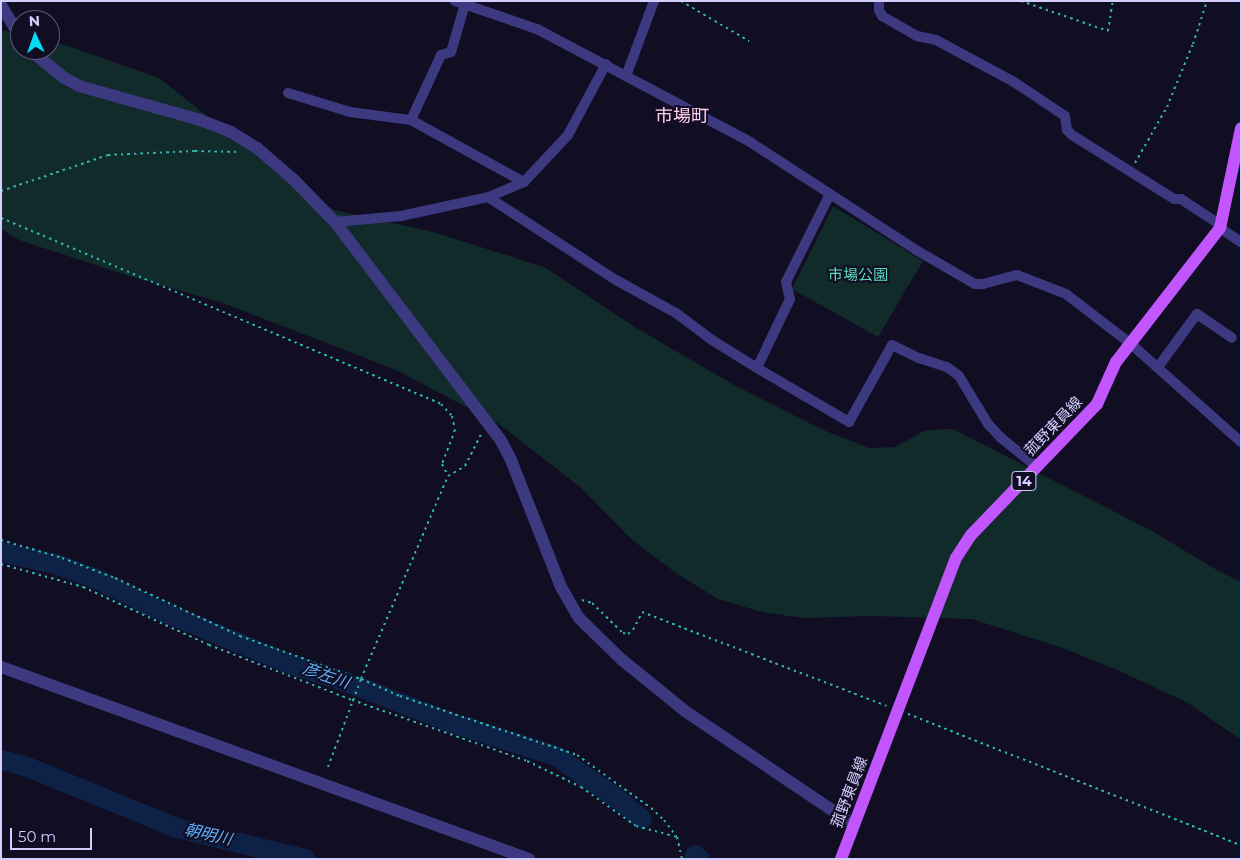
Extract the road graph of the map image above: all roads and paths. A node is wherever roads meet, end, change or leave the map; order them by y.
1 (654, 1) edge
2 (681, 1) edge
3 (879, 1) edge
4 (1021, 1) edge
5 (1113, 1) edge
6 (1207, 1) edge
7 (467, 3) edge
8 (1, 5) edge
9 (10, 20) edge
10 (749, 41) dead end
11 (42, 60) edge
12 (606, 64) junction
13 (626, 76) junction
14 (288, 93) dead end
15 (411, 120) junction
16 (1241, 128) edge
17 (257, 148) junction
18 (1131, 171) junction
19 (524, 182) junction
20 (1, 192) edge
21 (830, 194) junction
22 (488, 197) junction
23 (1, 218) edge
24 (335, 222) junction
25 (1221, 225) junction
26 (1241, 242) edge
27 (1232, 338) dead end
28 (1131, 344) junction
29 (757, 368) junction
30 (1158, 368) junction
31 (488, 422) junction
32 (1241, 442) edge
33 (1037, 467) junction
34 (448, 476) junction
35 (1, 540) edge
36 (1, 564) edge
37 (1, 667) edge
38 (361, 679) junction
39 (352, 700) junction
40 (328, 767) dead end
41 (854, 824) junction
42 (677, 837) junction
43 (529, 859) edge
44 (682, 859) edge
45 (841, 859) edge

1 - 13 street
2 - 10 path
3 - 18 street
4 - 5 path
6 - 18 path
7 - 12 street
7 - 15 street
8 - 9 street
11 - 17 street
12 - 13 street
12 - 19 street
13 - 21 street
14 - 15 street
15 - 19 street
16 - 25 main road, 菰野東員線 / 14
17 - 20 path
17 - 24 street
18 - 25 street
19 - 22 street
21 - 28 street
21 - 29 street
22 - 24 street
22 - 29 street
23 - 34 path
24 - 31 street
25 - 26 street
25 - 28 main road, 菰野東員線 / 14
27 - 30 street
28 - 30 street
28 - 33 main road, 菰野東員線 / 14
29 - 33 street
30 - 32 street
31 - 34 path
31 - 41 street
33 - 41 main road, 菰野東員線 / 14
34 - 38 path
35 - 38 path
36 - 39 path
37 - 43 street
38 - 39 path
38 - 42 path
39 - 40 path
39 - 42 path
41 - 45 main road, 菰野東員線 / 14
42 - 44 path

